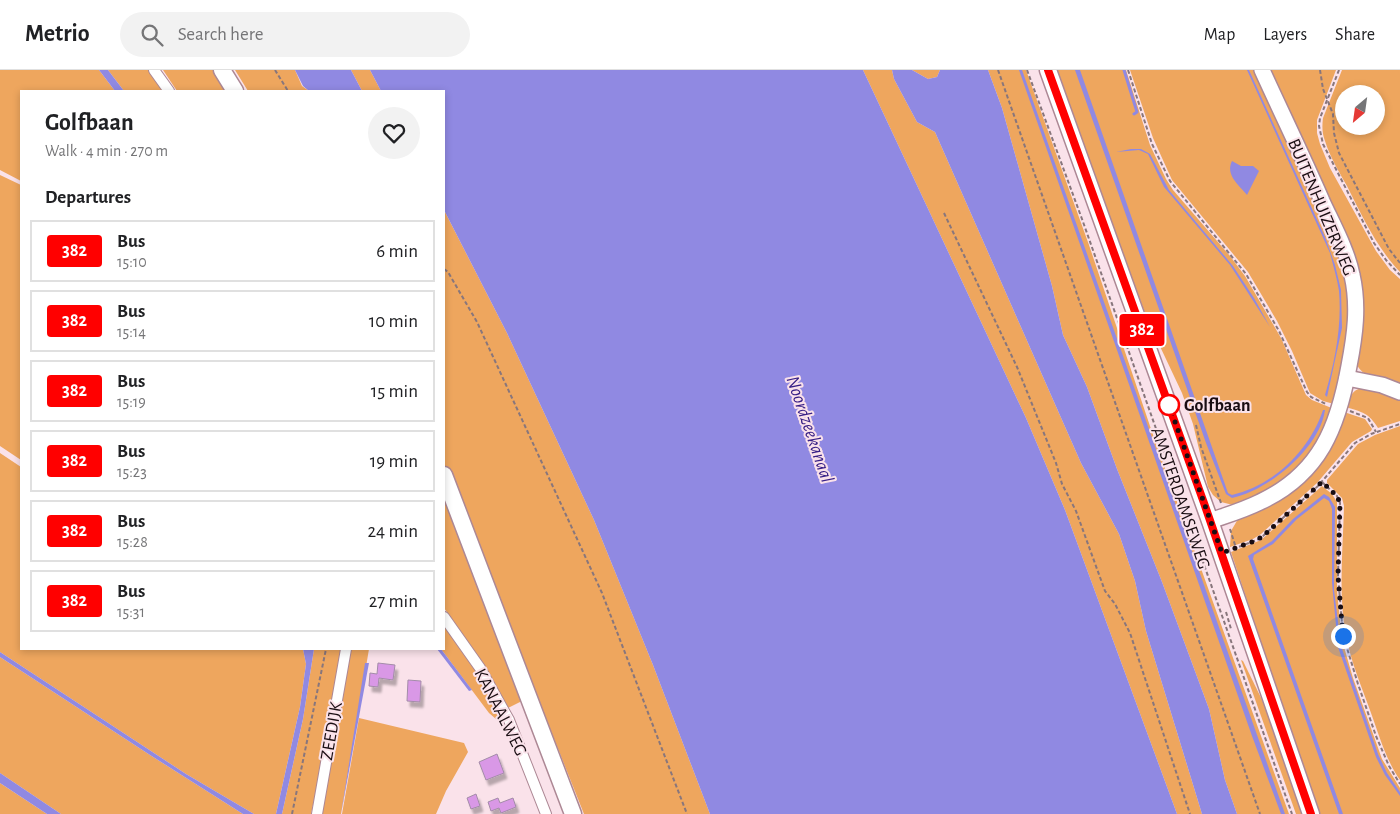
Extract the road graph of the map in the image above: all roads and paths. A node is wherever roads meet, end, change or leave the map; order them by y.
1 (154, 70) edge
2 (222, 70) edge
3 (275, 70) edge
4 (998, 70) edge
5 (1027, 70) edge
6 (1048, 70) edge
7 (1128, 70) edge
8 (1262, 70) edge
9 (1320, 70) edge
10 (1339, 70) edge
11 (168, 90) edge
12 (234, 90) edge
13 (287, 90) edge
14 (1327, 99) junction
15 (944, 212) dead end
16 (1400, 263) edge
17 (445, 270) edge
18 (1400, 275) edge
19 (1347, 378) junction
20 (1400, 392) edge
21 (1340, 408) junction
22 (1400, 424) edge
23 (1196, 425) dead end
24 (1376, 432) junction
25 (445, 478) edge
26 (1322, 482) junction
27 (1218, 519) junction
28 (1229, 550) junction
29 (1202, 560) junction
30 (445, 618) edge
31 (326, 650) edge
32 (346, 650) edge
33 (1400, 784) edge
34 (292, 814) edge
35 (317, 814) edge
36 (546, 814) edge
37 (574, 814) edge
38 (686, 814) edge
39 (1190, 814) edge
40 (1260, 814) edge
41 (1292, 814) edge
42 (1311, 814) edge

1 - 11 street
2 - 12 main road
3 - 13 path
4 - 40 path
5 - 29 path, AMSTERDAMSEWEG
6 - 27 main road, AMSTERDAMSEWEG
7 - 21 path
8 - 19 street, BUITENHUIZERWEG
9 - 14 path
10 - 14 path
14 - 16 path
14 - 18 path
15 - 39 path
17 - 38 path
19 - 20 street
19 - 21 street, BUITENHUIZERWEG
21 - 24 path
21 - 27 street, BUITENHUIZERWEG
22 - 24 path
23 - 27 path
24 - 26 path
25 - 37 main road
26 - 28 path
26 - 33 path
27 - 28 main road, AMSTERDAMSEWEG
27 - 28 path
28 - 29 path
28 - 42 main road, AMSTERDAMSEWEG
29 - 41 path, AMSTERDAMSEWEG
30 - 36 street, KANAALWEG
31 - 34 path
32 - 35 street, ZEEDIJK

